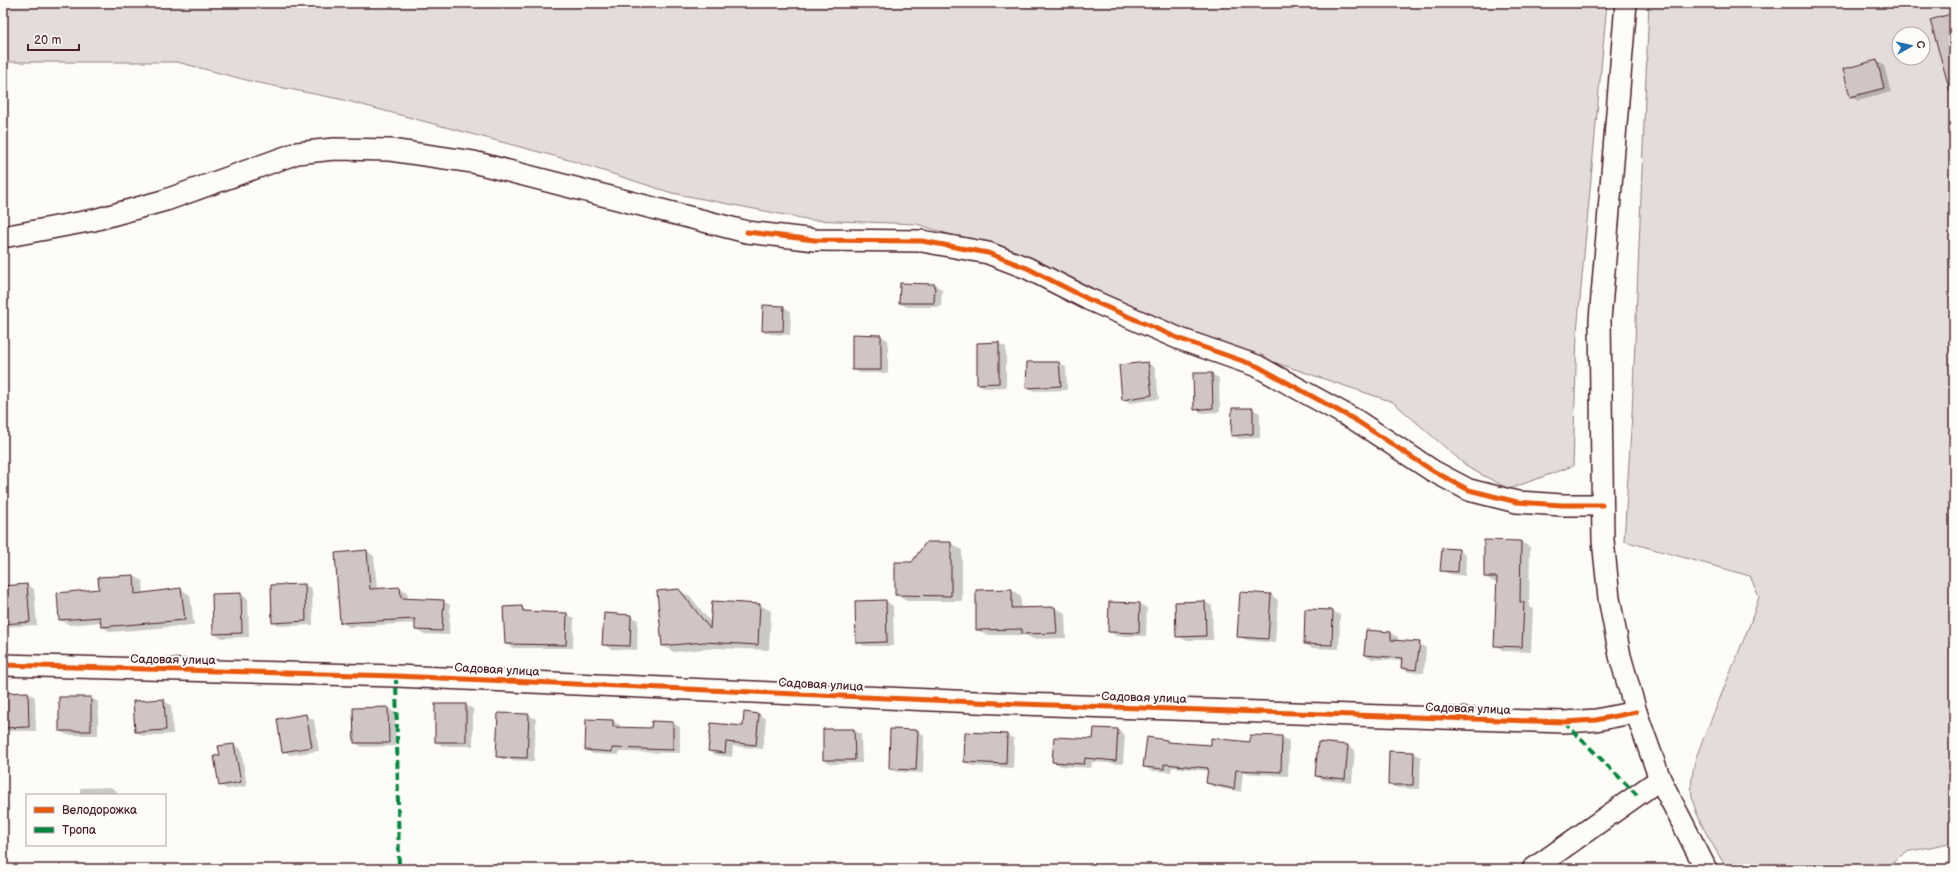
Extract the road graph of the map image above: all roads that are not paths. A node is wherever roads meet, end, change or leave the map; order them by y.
1 (1626, 3) edge
2 (3, 237) edge
3 (1602, 504) junction
4 (3, 665) edge
5 (1636, 712) junction
6 (1660, 779) junction
7 (1533, 869) edge
8 (1706, 869) edge

1 - 3 street
2 - 3 street
3 - 5 street
4 - 5 street, Садовая улица
5 - 6 street
6 - 7 street
6 - 8 street

